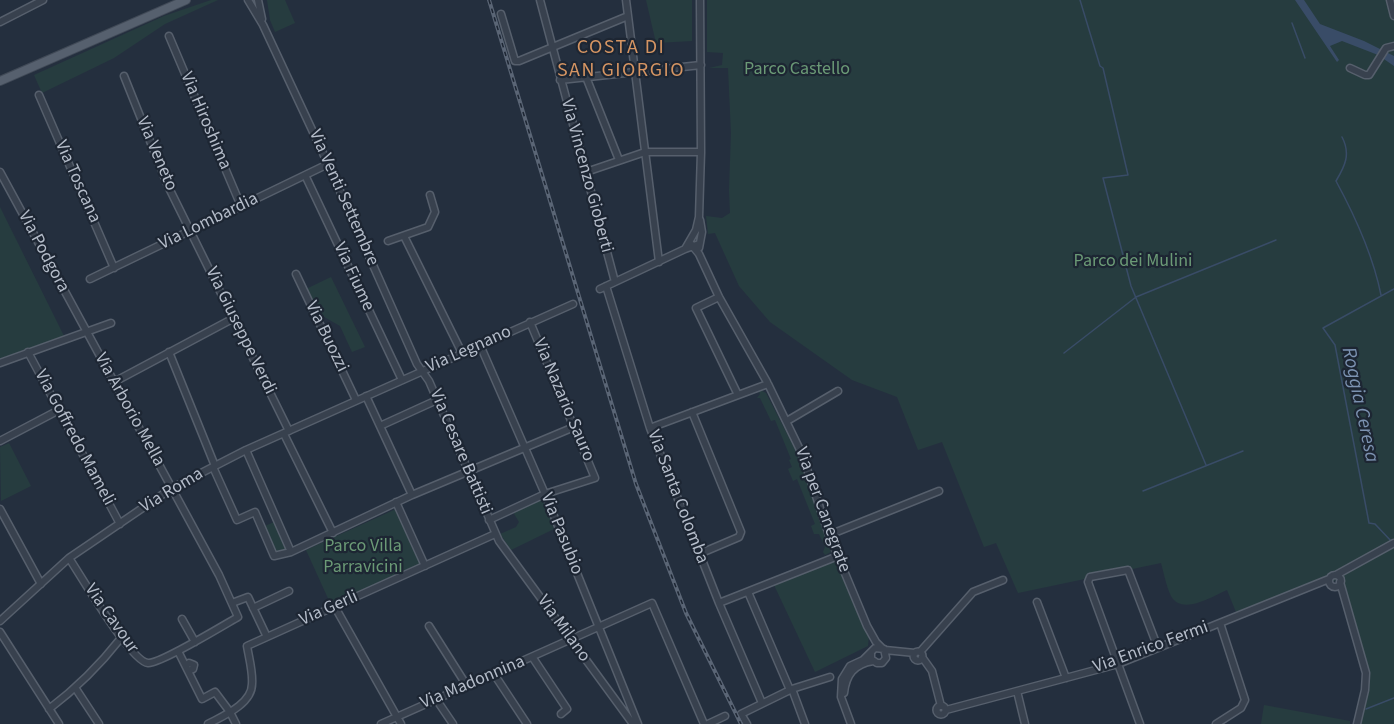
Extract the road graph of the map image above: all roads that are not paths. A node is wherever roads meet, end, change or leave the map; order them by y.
1 (43, 0) edge
2 (186, 0) edge
3 (248, 0) edge
4 (260, 0) edge
5 (540, 0) edge
6 (626, 0) edge
7 (700, 0) edge
8 (1390, 0) edge
9 (175, 2) edge
10 (501, 14) dead end
11 (628, 16) junction
12 (1394, 16) edge
13 (0, 20) edge
14 (263, 25) junction
15 (169, 36) dead end
16 (1394, 46) edge
17 (552, 47) junction
18 (701, 65) junction
19 (1350, 68) dead end
20 (634, 70) junction
21 (124, 76) dead end
22 (586, 77) junction
23 (560, 80) junction
24 (0, 81) edge
25 (39, 95) dead end
26 (645, 152) junction
27 (701, 152) junction
28 (619, 160) junction
29 (328, 164) junction
30 (0, 172) edge
31 (585, 172) junction
32 (304, 175) junction
33 (430, 195) dead end
34 (241, 206) junction
35 (191, 230) junction
36 (404, 236) junction
37 (388, 241) dead end
38 (692, 246) junction
39 (659, 262) junction
40 (114, 268) junction
41 (296, 274) dead end
42 (90, 279) dead end
43 (615, 282) junction
44 (719, 297) junction
45 (573, 304) dead end
46 (234, 318) junction
47 (530, 322) junction
48 (111, 323) dead end
49 (87, 332) junction
50 (480, 345) junction
51 (28, 352) junction
52 (170, 352) junction
53 (462, 353) junction
54 (0, 363) edge
55 (422, 371) junction
56 (402, 380) junction
57 (114, 382) junction
58 (765, 384) junction
59 (838, 391) dead end
60 (738, 394) junction
61 (366, 396) junction
62 (356, 400) junction
63 (437, 400) junction
64 (59, 410) junction
65 (692, 412) junction
66 (787, 421) junction
67 (380, 426) junction
68 (574, 427) junction
69 (650, 428) junction
70 (286, 432) junction
71 (1, 437) edge
72 (525, 448) junction
73 (246, 450) junction
74 (214, 466) junction
75 (468, 472) junction
76 (172, 488) junction
77 (939, 491) dead end
78 (545, 494) junction
79 (412, 495) junction
80 (396, 502) junction
81 (0, 509) edge
82 (489, 520) junction
83 (120, 524) junction
84 (333, 533) junction
85 (495, 534) junction
86 (830, 535) junction
87 (1394, 543) edge
88 (291, 552) junction
89 (699, 554) junction
90 (838, 556) junction
91 (69, 558) junction
92 (424, 566) junction
93 (1003, 580) dead end
94 (1335, 581) junction
95 (41, 584) junction
96 (289, 591) dead end
97 (748, 592) junction
98 (1037, 602) dead end
99 (232, 603) junction
100 (719, 603) junction
101 (335, 607) junction
102 (253, 608) junction
103 (238, 617) joint
104 (182, 619) dead end
105 (0, 621) edge
106 (1220, 623) junction
107 (429, 626) dead end
108 (598, 627) junction
109 (0, 632) edge
110 (870, 633) junction
111 (267, 637) junction
112 (121, 638) junction
113 (570, 640) junction
114 (195, 642) junction
115 (1158, 648) junction
116 (884, 649) junction
117 (178, 651) junction
118 (871, 652) junction
119 (899, 653) junction
120 (918, 656) junction
121 (533, 658) junction
122 (886, 658) junction
123 (873, 661) junction
124 (1118, 664) junction
125 (494, 674) junction
126 (830, 677) dead end
127 (1066, 678) junction
128 (467, 686) junction
129 (76, 689) junction
130 (791, 690) junction
131 (1017, 691) junction
132 (436, 699) junction
133 (762, 703) junction
134 (844, 705) junction
135 (49, 709) junction
136 (943, 710) junction
137 (231, 712) junction
138 (561, 714) dead end
139 (725, 716) dead end
140 (397, 717) junction
141 (59, 724) edge
142 (99, 724) edge
143 (208, 724) edge
144 (236, 724) edge
145 (381, 724) edge
146 (401, 724) edge
147 (453, 724) edge
148 (527, 724) edge
149 (633, 724) edge
150 (638, 724) edge
151 (704, 724) edge
152 (708, 724) edge
153 (747, 724) edge
154 (805, 724) edge
155 (851, 724) edge
156 (944, 724) edge
157 (1025, 724) edge
158 (1140, 724) edge
159 (1216, 724) edge
160 (1357, 724) edge

1 - 13 street
2 - 9 main road
3 - 14 street, Via Venti Settembre
4 - 14 street, Via Venti Settembre
5 - 17 street, Via Vincenzo Gioberti
6 - 11 street
7 - 18 street
8 - 12 street
9 - 24 main road
10 - 17 street
11 - 17 street
11 - 20 street
14 - 29 street, Via Venti Settembre
15 - 34 street, Via Hiroshima
16 - 19 street
17 - 23 street, Via Vincenzo Gioberti
18 - 20 street
18 - 27 street
20 - 22 street
20 - 26 street
21 - 35 street, Via Veneto
22 - 23 street
22 - 28 street
23 - 31 street, Via Vincenzo Gioberti
25 - 40 street, Via Toscana
26 - 27 street
26 - 28 street
26 - 39 street
27 - 38 street
28 - 31 street
29 - 32 street, Via Lombardia
29 - 55 street, Via Venti Settembre
30 - 49 street, Via Podgora
31 - 43 street, Via Vincenzo Gioberti
32 - 34 street, Via Lombardia
32 - 56 street, Via Fiume
33 - 36 street
34 - 35 street, Via Lombardia
35 - 40 street, Via Lombardia
35 - 46 street, Via Giuseppe Verdi
36 - 37 street
36 - 53 street
38 - 39 street
38 - 44 street, Via per Canegrate
39 - 43 street
40 - 42 street, Via Lombardia
41 - 62 street, Via Buozzi
43 - 69 street, Via Santa Colomba
44 - 58 street, Via per Canegrate
44 - 60 street
45 - 47 street, Via Legnano
46 - 52 street
46 - 70 street, Via Giuseppe Verdi
47 - 50 street, Via Legnano
47 - 68 street, Via Nazario Sauro
48 - 49 street
49 - 51 street
49 - 57 street, Via Arborio Mella
50 - 53 street, Via Legnano
50 - 72 street, Via Pasubio
51 - 54 street
51 - 64 street, Via Goffredo Mameli
52 - 57 street
52 - 74 street
53 - 55 street, Via Legnano
55 - 56 street, Via Legnano
55 - 63 street, Via Cesare Battisti
56 - 61 street, Via Legnano
57 - 76 street, Via Arborio Mella
58 - 60 street
58 - 66 street, Via per Canegrate
59 - 66 street
60 - 65 street
61 - 62 street, Via Roma
61 - 67 street
62 - 70 street, Via Roma
63 - 67 street
63 - 75 street, Via Cesare Battisti
64 - 71 street
64 - 83 street, Via Goffredo Mameli
65 - 69 street
65 - 89 street
66 - 86 street, Via per Canegrate
67 - 79 street
68 - 72 street
68 - 78 street, Via Nazario Sauro
69 - 89 street, Via Santa Colomba
70 - 73 street, Via Roma
70 - 84 street, Via Giuseppe Verdi
72 - 75 street
72 - 78 street, Via Pasubio
73 - 74 street, Via Roma
73 - 88 street
74 - 76 street, Via Roma
74 - 88 street
75 - 79 street
75 - 82 street, Via Cesare Battisti
76 - 83 street, Via Roma
76 - 99 street, Via Arborio Mella
77 - 86 street
78 - 82 street
78 - 108 street, Via Pasubio
79 - 80 street
80 - 84 street
80 - 92 street
81 - 95 street
82 - 85 street, Via Cesare Battisti
83 - 91 street, Via Roma
84 - 88 street
85 - 92 street, Via Gerli
85 - 113 street, Via Milano
86 - 90 street, Via per Canegrate
87 - 94 street
89 - 100 street, Via Santa Colomba
90 - 97 street
90 - 110 street, Via per Canegrate
91 - 95 street, Via Roma
91 - 112 street, Via Cavour
92 - 101 street, Via Gerli
93 - 120 street
94 - 106 street, Via Enrico Fermi
94 - 160 street
95 - 105 street, Via Roma
96 - 102 street
97 - 100 street
97 - 130 street
98 - 127 street
99 - 102 street
99 - 103 street, Via Arborio Mella
100 - 133 street, Via Santa Colomba
101 - 111 street, Via Gerli
101 - 140 street
102 - 111 street
103 - 114 street, Via Cavour
104 - 114 street
106 - 115 street, Via Enrico Fermi
106 - 159 street
107 - 128 street
108 - 113 street, Via Madonnina
108 - 150 street, Via Pasubio
108 - 151 street, Via Madonnina
109 - 135 street
110 - 116 street, Via per Canegrate
110 - 118 street, Via per Canegrate
111 - 137 street, Via Gerli
112 - 117 street, Via Cavour
112 - 129 street
113 - 121 street, Via Madonnina
113 - 149 street, Via Milano
114 - 117 street, Via Cavour
115 - 124 street, Via Enrico Fermi
115 - 124 street
116 - 118 street
116 - 119 street
116 - 122 street
117 - 137 street
118 - 123 street
118 - 134 street
119 - 120 street
119 - 122 street
120 - 136 street
121 - 125 street, Via Madonnina
121 - 138 street, Via Madonnina
122 - 123 street
123 - 134 street
124 - 127 street, Via Enrico Fermi
124 - 158 street
125 - 128 street, Via Madonnina
125 - 148 street
126 - 130 street
127 - 131 street, Via Enrico Fermi
128 - 132 street, Via Madonnina
129 - 135 street
129 - 142 street
130 - 133 street
130 - 154 street
131 - 136 street, Via Enrico Fermi
131 - 157 street
132 - 140 street, Via Madonnina
132 - 147 street
133 - 153 street
134 - 155 street
135 - 141 street
136 - 156 street
137 - 143 street
137 - 144 street
139 - 152 street
140 - 145 street, Via Madonnina
140 - 146 street

